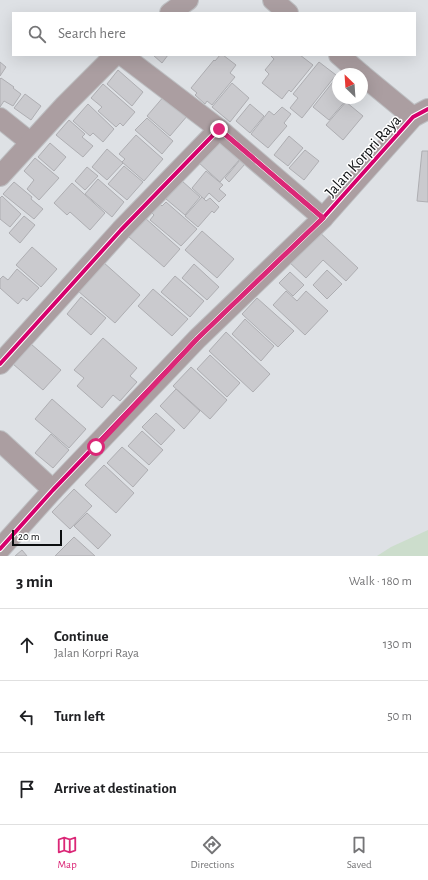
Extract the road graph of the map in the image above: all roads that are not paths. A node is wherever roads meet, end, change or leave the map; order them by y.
1 (188, 0) edge
2 (273, 0) edge
3 (171, 12) edge
4 (287, 12) edge
5 (114, 56) edge
6 (123, 56) edge
7 (340, 56) edge
8 (355, 68) edge
9 (368, 78) edge
10 (420, 113) edge
11 (0, 118) edge
12 (219, 129) junction
13 (30, 142) junction
14 (0, 176) edge
15 (323, 218) junction
16 (0, 364) edge
17 (0, 441) edge
18 (54, 490) junction
19 (0, 549) edge

1 - 3 street
2 - 4 street
5 - 13 street
6 - 12 street
7 - 8 street
9 - 10 street
10 - 15 street, Jalan Korpri Raya
11 - 13 street
12 - 15 street
12 - 16 street
13 - 14 street
15 - 18 street, Jalan Korpri Raya
17 - 18 street
18 - 19 street, Jalan Korpri Raya

